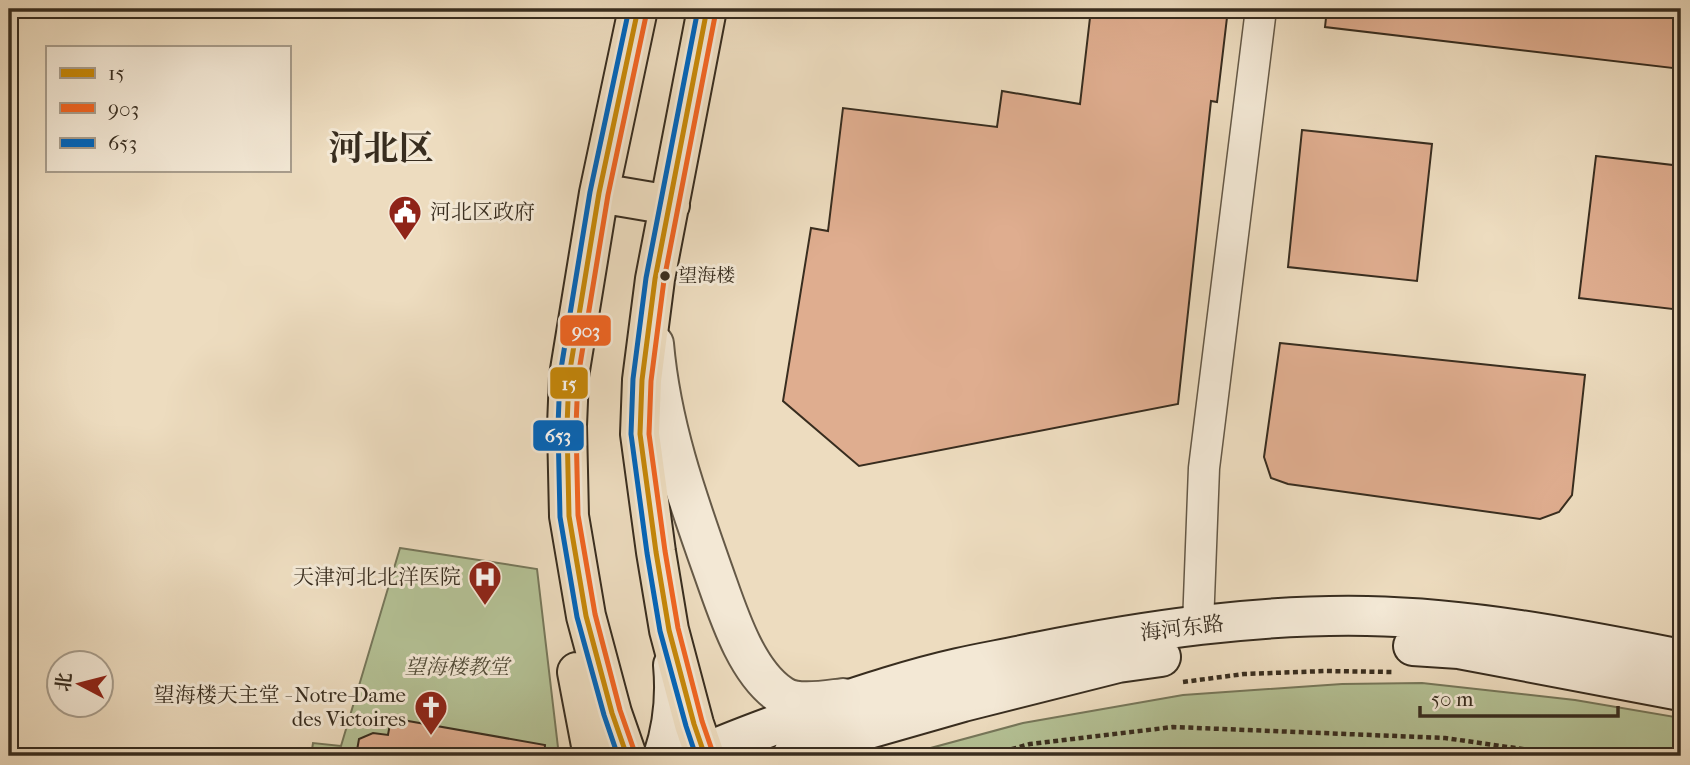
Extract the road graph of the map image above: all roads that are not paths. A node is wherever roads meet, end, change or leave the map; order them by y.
1 (638, 9) edge
2 (707, 9) edge
3 (1261, 9) edge
4 (599, 193) junction
5 (670, 205) junction
6 (651, 308) junction
7 (569, 516) junction
8 (1198, 625) junction
9 (669, 630) junction
10 (1681, 659) edge
11 (1681, 691) edge
12 (856, 697) junction
13 (702, 755) edge
14 (593, 756) edge
15 (627, 756) edge
16 (663, 756) edge
17 (792, 756) edge

1 - 4 main road
2 - 5 main road
3 - 8 street
4 - 5 main road
4 - 7 main road
5 - 6 main road
6 - 9 main road
6 - 12 main road
7 - 14 main road
7 - 15 main road
8 - 10 main road, 海河东路
8 - 12 main road, 海河东路
9 - 13 main road
9 - 16 main road
11 - 17 main road, 海河东路
12 - 13 main road, 海河东路

